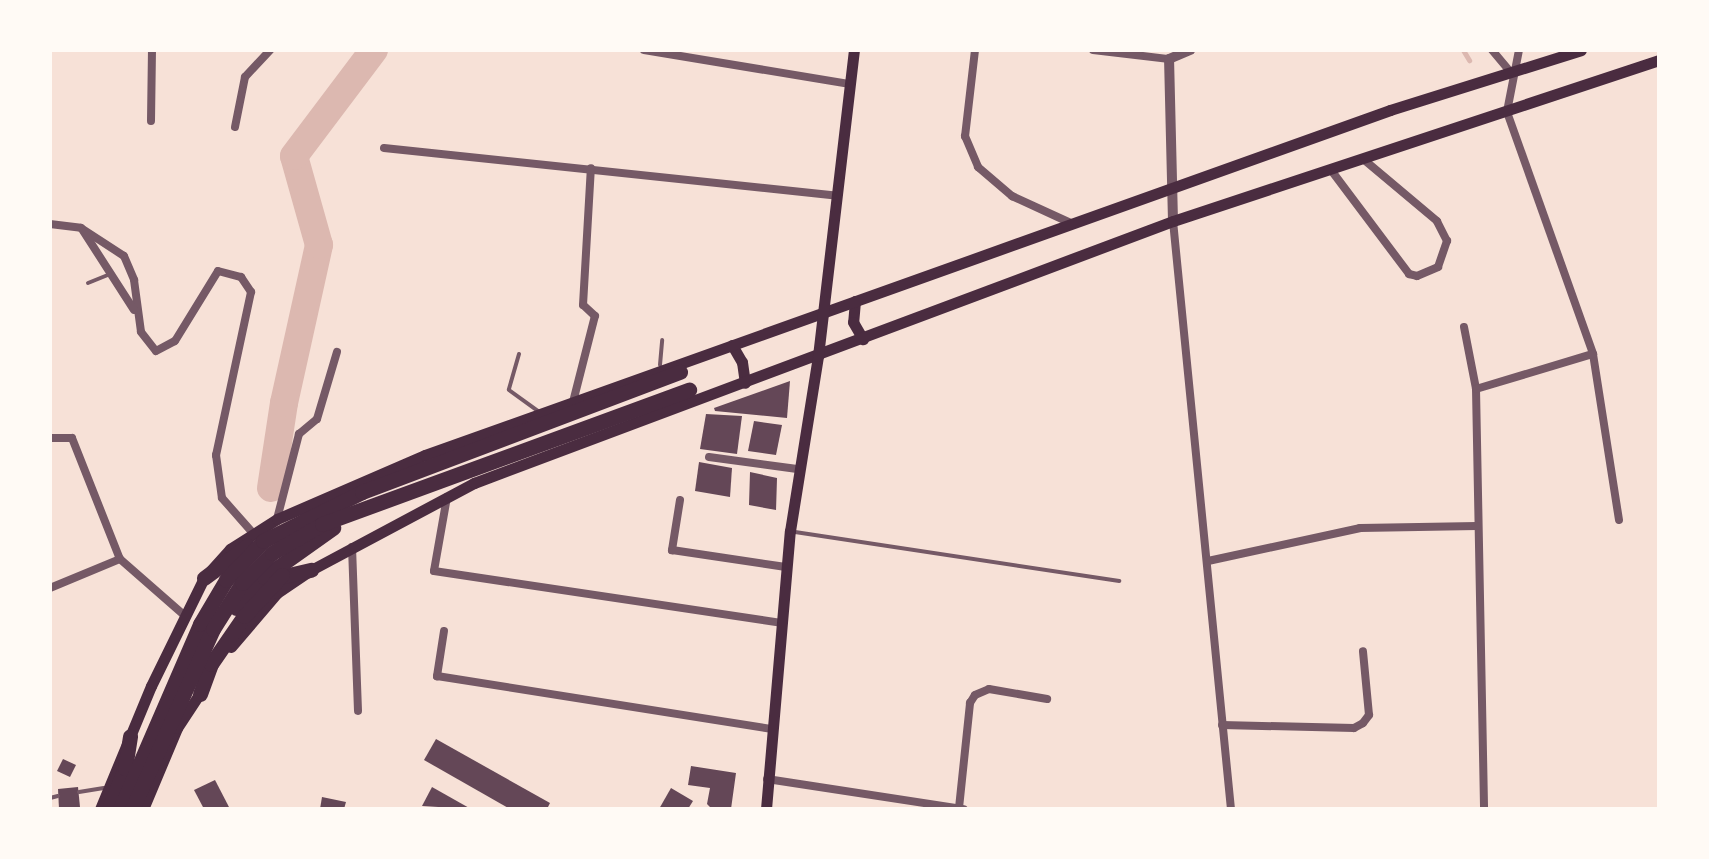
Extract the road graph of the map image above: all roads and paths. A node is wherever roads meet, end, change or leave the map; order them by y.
1 (152, 50) edge
2 (270, 50) edge
3 (644, 50) edge
4 (854, 50) edge
5 (976, 50) edge
6 (1093, 50) edge
7 (1190, 50) edge
8 (1492, 50) edge
9 (1519, 50) edge
10 (1582, 50) edge
11 (1169, 59) junction
12 (1659, 60) edge
13 (1512, 74) junction
14 (850, 84) junction
15 (1507, 112) junction
16 (151, 121) dead end
17 (235, 127) dead end
18 (384, 148) dead end
19 (1364, 159) junction
20 (590, 168) junction
21 (1331, 170) junction
22 (1172, 187) junction
23 (837, 196) junction
24 (1172, 221) junction
25 (50, 224) edge
26 (1072, 224) junction
27 (81, 228) junction
28 (110, 274) junction
29 (88, 282) dead end
30 (855, 301) junction
31 (824, 312) junction
32 (136, 314) junction
33 (1464, 328) dead end
34 (863, 339) junction
35 (662, 340) dead end
36 (732, 345) junction
37 (337, 352) dead end
38 (520, 354) dead end
39 (1593, 354) junction
40 (818, 356) junction
41 (660, 372) junction
42 (680, 372) dead end
43 (745, 383) junction
44 (1476, 389) junction
45 (689, 390) dead end
46 (574, 402) junction
47 (542, 413) junction
48 (50, 438) edge
49 (709, 457) dead end
50 (798, 469) junction
51 (447, 497) junction
52 (680, 500) dead end
53 (372, 506) junction
54 (1619, 520) dead end
55 (280, 524) junction
56 (1477, 526) junction
57 (330, 530) junction
58 (252, 532) junction
59 (790, 532) junction
60 (352, 547) junction
61 (120, 559) junction
62 (1208, 561) junction
63 (786, 568) junction
64 (311, 570) junction
65 (280, 576) junction
66 (204, 578) junction
67 (1118, 581) dead end
68 (50, 588) edge
69 (184, 615) junction
70 (781, 623) junction
71 (444, 631) dead end
72 (1363, 651) dead end
73 (200, 694) junction
74 (1047, 699) dead end
75 (358, 711) dead end
76 (1222, 725) junction
77 (177, 728) junction
78 (771, 728) junction
79 (130, 736) junction
80 (767, 780) junction
81 (109, 787) junction
82 (79, 792) dead end
83 (58, 796) dead end
84 (50, 798) edge
85 (100, 809) edge
86 (109, 809) edge
87 (120, 809) edge
88 (132, 809) edge
89 (143, 809) edge
90 (766, 809) edge
91 (962, 809) edge
92 (1230, 809) edge
93 (1484, 809) edge

1 - 16 street
2 - 17 street
3 - 14 street
4 - 14 main road
5 - 26 street
6 - 11 street
7 - 11 street
8 - 13 street
9 - 13 street
10 - 13 main road
11 - 22 street
12 - 15 main road
13 - 15 street
13 - 22 main road
14 - 23 main road
15 - 19 main road
15 - 39 street
18 - 20 street
19 - 21 main road
19 - 21 street
20 - 23 street
20 - 46 street
21 - 24 main road
22 - 24 street
22 - 26 main road
23 - 31 main road
24 - 34 main road
24 - 62 street
25 - 27 street
26 - 30 main road
27 - 28 street
27 - 32 street
28 - 29 lane
28 - 32 street
30 - 31 main road
30 - 34 main road
31 - 36 main road
31 - 40 main road
32 - 58 street
33 - 44 street
34 - 40 main road
35 - 41 lane
36 - 41 main road
36 - 43 main road
37 - 55 street
38 - 47 lane
39 - 44 street
39 - 54 street
40 - 43 main road
40 - 50 main road
41 - 46 main road
42 - 55 highway
43 - 51 main road
44 - 56 street
45 - 53 highway
46 - 47 main road
47 - 55 main road
48 - 61 street
49 - 50 street
50 - 59 main road
51 - 60 main road
51 - 70 street
52 - 63 street
53 - 57 highway
53 - 88 highway
55 - 58 main road
55 - 66 highway
55 - 87 highway
56 - 62 street
56 - 93 street
57 - 65 highway
57 - 77 highway
58 - 66 main road
59 - 63 main road
59 - 67 lane
60 - 64 main road
60 - 75 street
61 - 68 street
61 - 69 street
62 - 76 street
63 - 70 main road
64 - 65 highway
64 - 73 main road
65 - 73 highway
66 - 69 main road
69 - 79 main road
70 - 78 main road
71 - 78 street
72 - 76 street
73 - 77 main road
74 - 91 street
76 - 92 street
77 - 89 main road
78 - 80 main road
79 - 81 main road
79 - 86 highway
80 - 90 main road
80 - 91 street
81 - 82 lane
81 - 85 main road
83 - 84 lane

